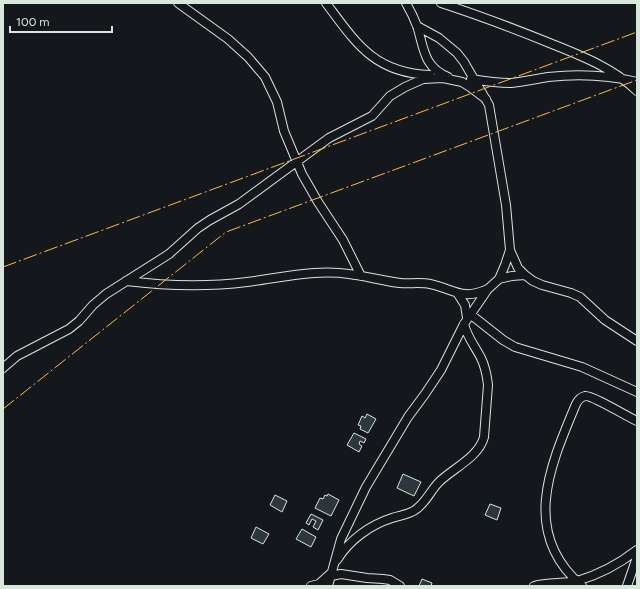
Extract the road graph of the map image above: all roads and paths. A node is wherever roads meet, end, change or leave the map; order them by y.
1 (178, 3) edge
2 (326, 3) edge
3 (406, 3) edge
4 (440, 3) edge
5 (417, 26) junction
6 (444, 76) junction
7 (452, 79) junction
8 (622, 79) junction
9 (474, 80) junction
10 (637, 82) edge
11 (637, 91) edge
12 (486, 99) junction
13 (296, 161) junction
14 (510, 250) junction
15 (525, 275) junction
16 (361, 276) junction
17 (499, 279) junction
18 (126, 281) junction
19 (488, 289) junction
20 (458, 294) junction
21 (467, 319) junction
22 (637, 341) edge
23 (3, 368) edge
24 (637, 392) edge
25 (637, 421) edge
26 (637, 550) edge
27 (637, 557) edge
28 (331, 574) junction
29 (579, 584) edge
30 (311, 586) edge
31 (328, 586) edge
32 (400, 586) edge
33 (534, 586) edge
34 (627, 586) edge

1 - 13 street
2 - 6 street
3 - 5 street
4 - 8 street
5 - 6 street
5 - 9 street
6 - 7 street
6 - 9 street
7 - 12 street
7 - 13 street
8 - 9 street
8 - 10 street
8 - 11 street
9 - 12 street
12 - 14 street
13 - 16 street
13 - 18 street
14 - 15 street
14 - 17 street
15 - 17 street
15 - 22 street
16 - 18 street
16 - 20 street
17 - 19 street
18 - 23 street
19 - 20 street
19 - 21 street
20 - 21 street
21 - 24 street
21 - 28 street
21 - 28 street
25 - 29 street
26 - 29 street
27 - 34 street
28 - 30 street
28 - 31 street
28 - 32 street
29 - 33 street

